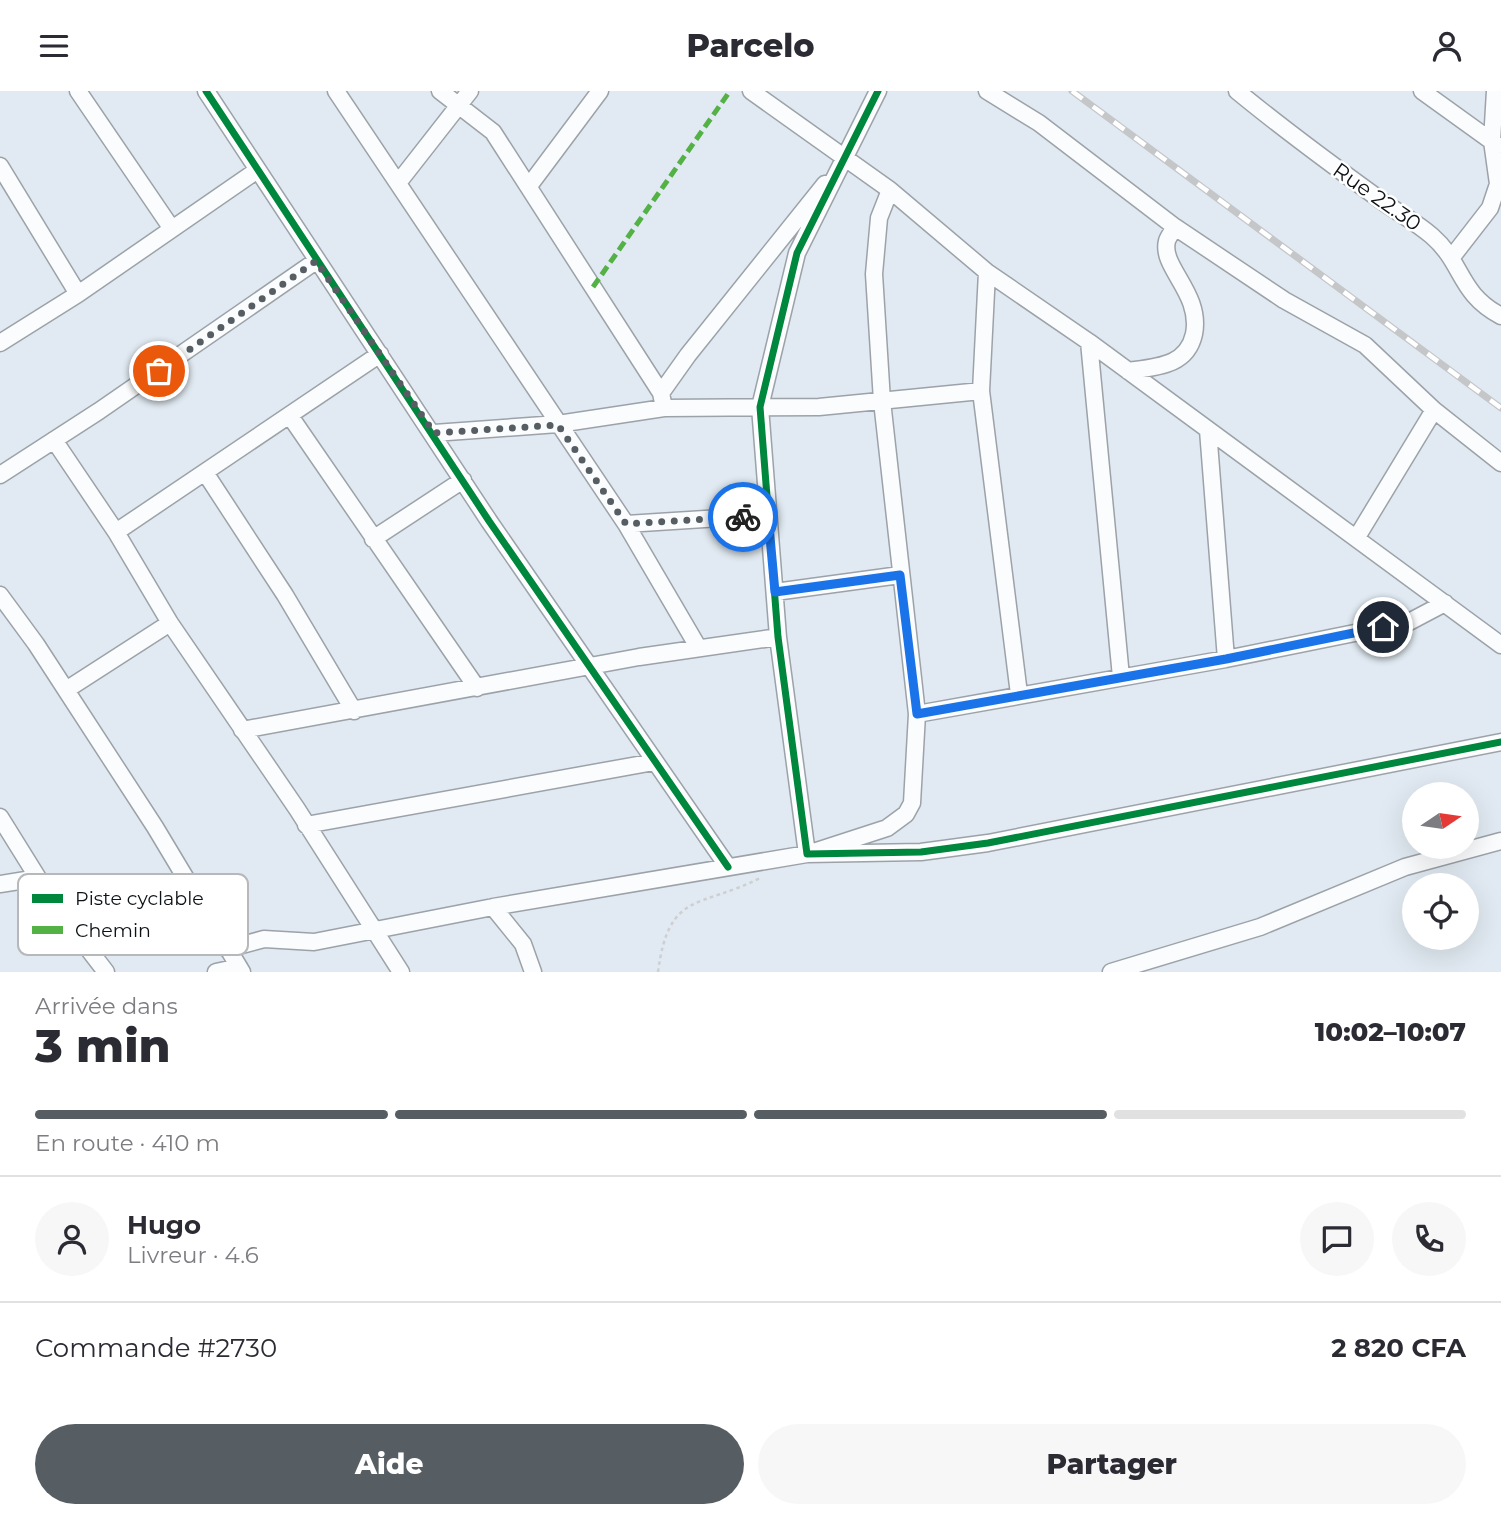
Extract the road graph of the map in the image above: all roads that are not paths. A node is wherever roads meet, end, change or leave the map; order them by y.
1 (78, 91) edge
2 (206, 91) edge
3 (336, 91) edge
4 (440, 91) edge
5 (470, 91) edge
6 (600, 91) edge
7 (751, 91) edge
8 (878, 91) edge
9 (987, 91) edge
10 (1237, 91) edge
11 (1422, 91) edge
12 (1495, 91) edge
13 (459, 107) junction
14 (1496, 145) edge
15 (847, 158) junction
16 (0, 166) edge
17 (256, 171) junction
18 (398, 183) junction
19 (529, 186) junction
20 (890, 190) junction
21 (1175, 227) junction
22 (172, 229) junction
23 (1452, 257) junction
24 (316, 261) junction
25 (987, 272) junction
26 (78, 294) junction
27 (1501, 316) edge
28 (1089, 342) junction
29 (0, 343) edge
30 (380, 354) junction
31 (1128, 371) junction
32 (981, 391) junction
33 (663, 401) junction
34 (882, 401) junction
35 (760, 407) junction
36 (1434, 410) junction
37 (290, 416) junction
38 (558, 425) junction
39 (1208, 430) junction
40 (434, 433) junction
41 (54, 440) junction
42 (1501, 463) edge
43 (206, 474) junction
44 (0, 475) edge
45 (463, 480) junction
46 (768, 515) junction
47 (626, 524) junction
48 (116, 532) junction
49 (1357, 537) junction
50 (373, 539) junction
51 (900, 575) junction
52 (775, 592) junction
53 (0, 595) edge
54 (1445, 603) junction
55 (170, 623) junction
56 (778, 637) junction
57 (1501, 645) edge
58 (698, 647) junction
59 (1226, 659) junction
60 (588, 666) junction
61 (1121, 677) junction
62 (477, 688) junction
63 (66, 690) junction
64 (1019, 694) junction
65 (354, 711) junction
66 (917, 714) junction
67 (242, 730) junction
68 (1501, 742) edge
69 (654, 762) junction
70 (0, 817) edge
71 (306, 825) junction
72 (1501, 841) edge
73 (807, 854) junction
74 (728, 867) junction
75 (36, 874) edge
76 (183, 874) edge
77 (18, 881) edge
78 (0, 884) edge
79 (493, 907) junction
80 (372, 931) junction
81 (248, 943) edge
82 (94, 955) edge
83 (231, 955) edge
84 (240, 970) edge
85 (106, 972) edge
86 (216, 972) edge
87 (401, 972) edge
88 (533, 972) edge
89 (1111, 972) edge

1 - 22 street
2 - 17 street
3 - 18 street
4 - 13 street
5 - 13 street
6 - 19 street
7 - 15 street
8 - 15 street
9 - 21 street
10 - 23 street, Rue 22.30
11 - 14 street
12 - 14 street
13 - 18 street
13 - 19 street
14 - 23 street
15 - 20 street
15 - 33 street
15 - 35 street
16 - 26 street
17 - 22 street
17 - 24 street
18 - 38 street
19 - 33 street
20 - 25 street
20 - 34 street
21 - 31 street
21 - 36 street
22 - 26 street
23 - 27 street, Rue 22.30
24 - 30 street
24 - 41 street
25 - 28 street
25 - 32 street
26 - 29 street
28 - 31 street
28 - 61 street
30 - 37 street
30 - 40 street
31 - 39 street
32 - 34 street
32 - 64 street
33 - 35 street
33 - 38 street
34 - 35 street
34 - 51 street
35 - 46 street
36 - 42 street
36 - 49 street
37 - 43 street
37 - 50 street
38 - 40 street
38 - 47 street
39 - 49 street
39 - 59 street
40 - 45 street
41 - 44 street
41 - 48 street
43 - 48 street
43 - 65 street
45 - 50 street
45 - 60 street
46 - 47 street
46 - 52 street
47 - 58 street
48 - 55 street
49 - 54 street
50 - 62 street
51 - 52 street
51 - 66 street
52 - 56 street
53 - 63 street
54 - 57 street
54 - 59 street
55 - 63 street
55 - 67 street
56 - 58 street
56 - 73 street
58 - 60 street
59 - 61 street
60 - 62 street
60 - 69 street
61 - 64 street
62 - 65 street
63 - 76 street
64 - 66 street
65 - 67 street
66 - 73 street
67 - 71 street
68 - 73 street
69 - 71 street
69 - 74 street
70 - 75 street
71 - 80 street
72 - 89 street
73 - 74 street
74 - 79 street
77 - 78 street
79 - 80 street
79 - 88 street
80 - 81 street
80 - 87 street
82 - 85 street
83 - 84 street
84 - 86 street

